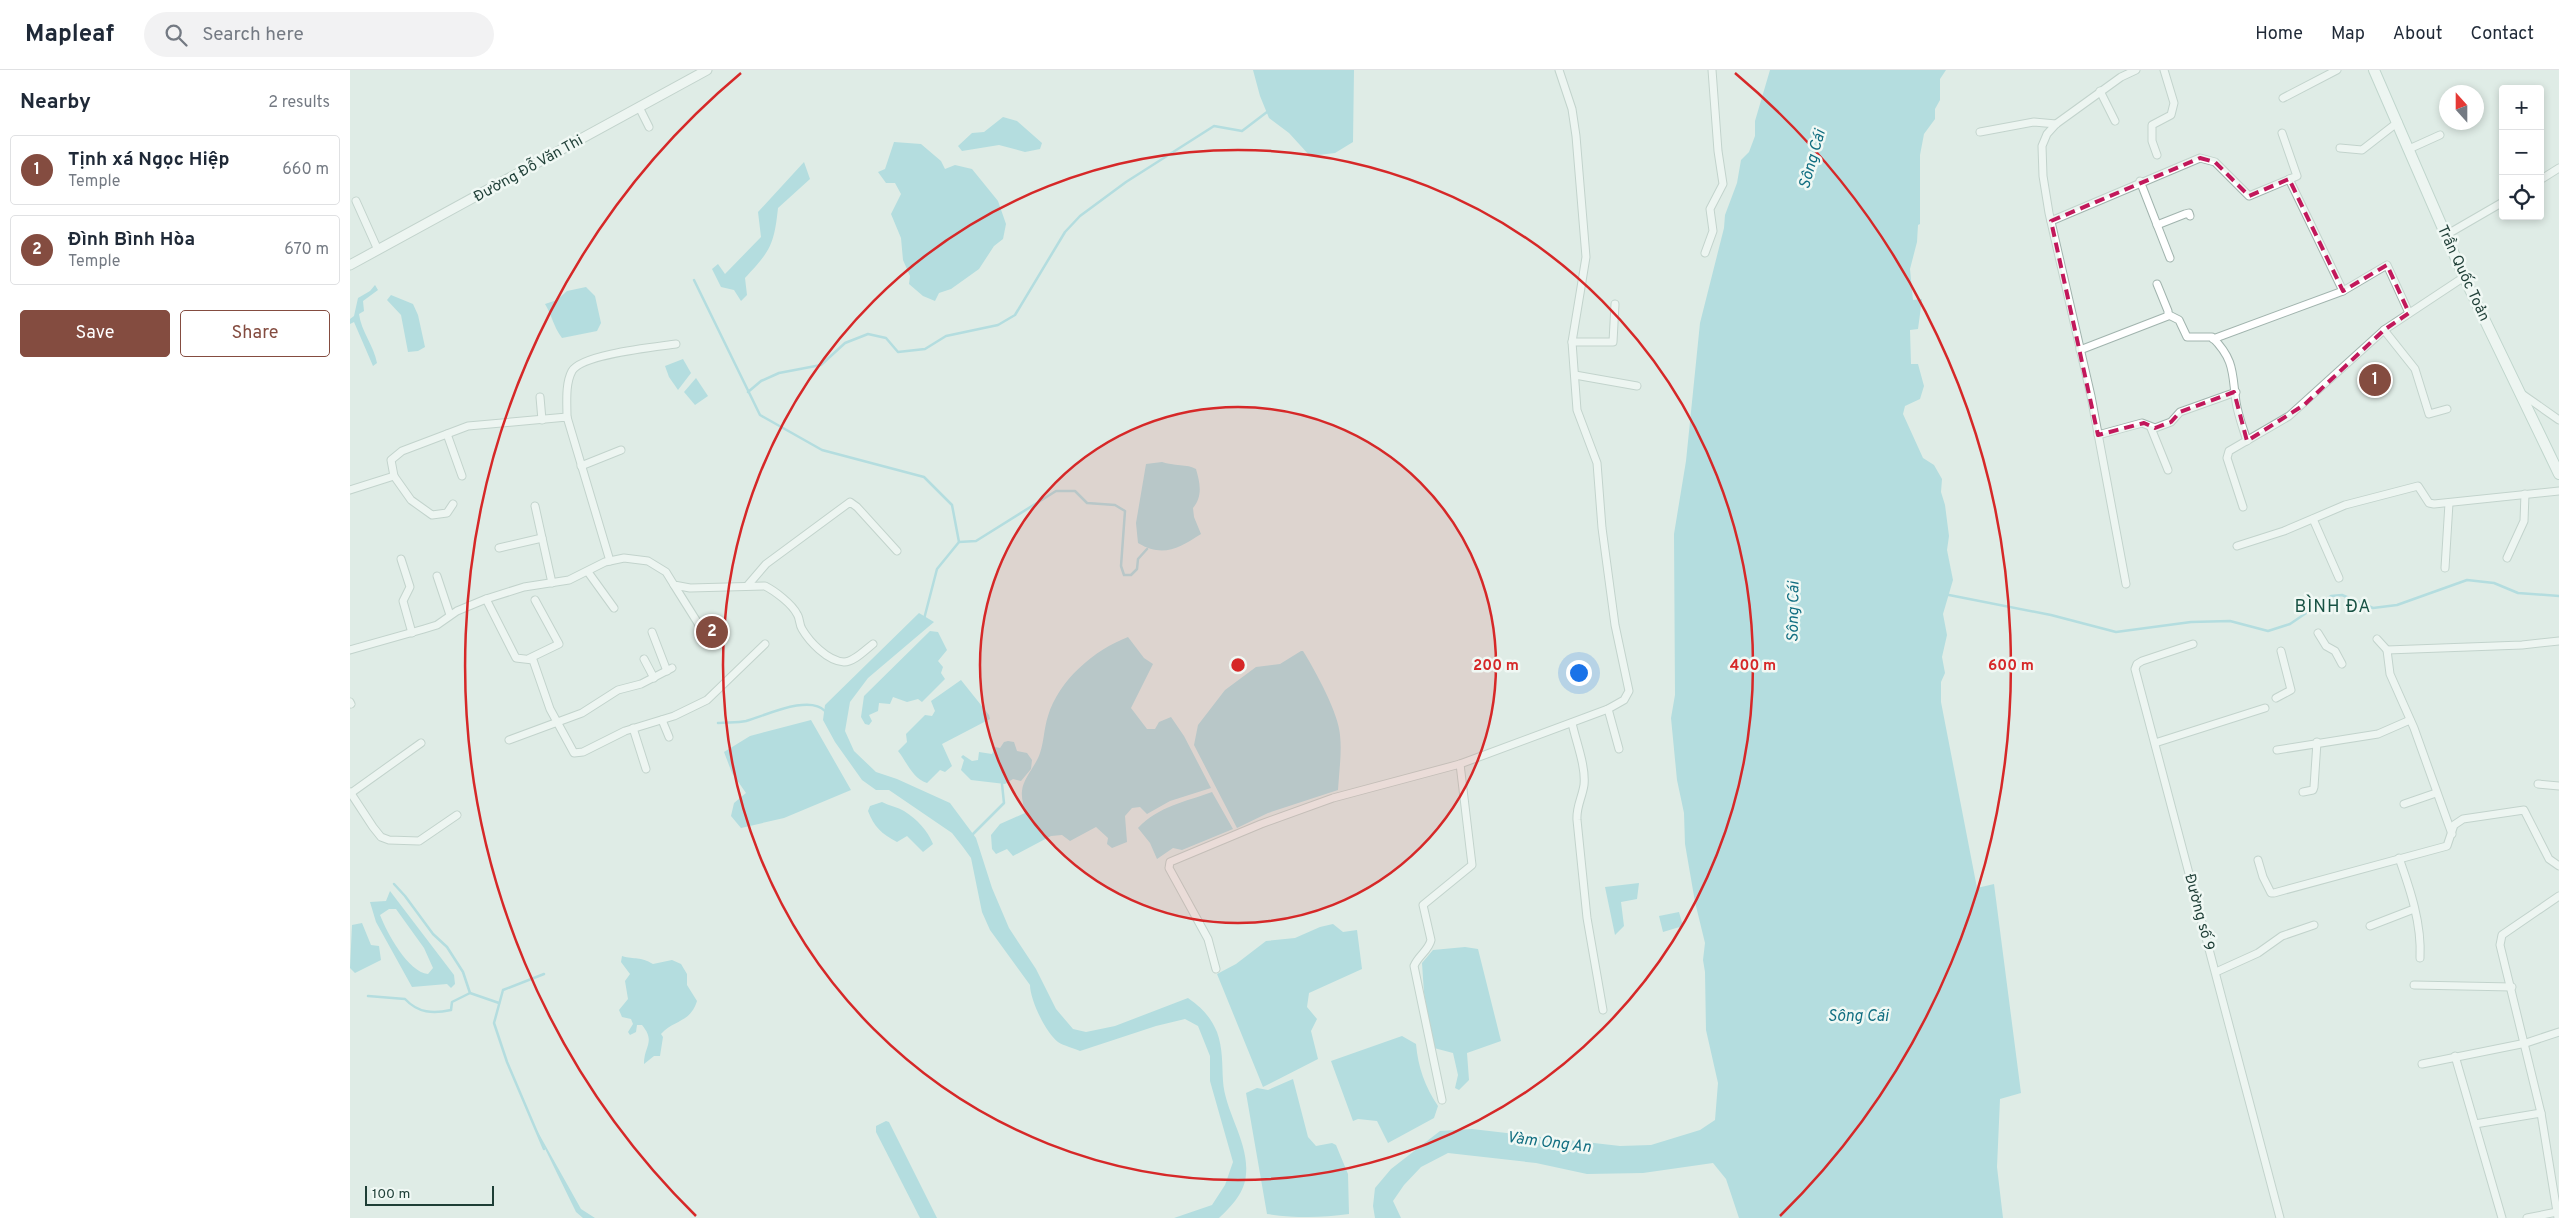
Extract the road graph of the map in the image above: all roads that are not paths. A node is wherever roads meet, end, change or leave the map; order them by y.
1 (707, 70) edge
2 (1559, 70) edge
3 (1712, 70) edge
4 (2136, 70) edge
5 (2164, 70) edge
6 (2337, 70) edge
7 (2374, 70) edge
8 (2123, 72) edge
9 (2100, 91) junction
10 (2283, 98) dead end
11 (639, 107) junction
12 (2115, 121) dead end
13 (2398, 122) junction
14 (2056, 124) junction
15 (649, 127) dead end
16 (1980, 132) dead end
17 (2282, 133) dead end
18 (2440, 135) dead end
19 (2340, 148) dead end
20 (2409, 149) junction
21 (2157, 155) dead end
22 (2559, 168) edge
23 (2544, 177) edge
24 (2289, 179) junction
25 (2140, 181) junction
26 (356, 201) dead end
27 (2499, 204) edge
28 (2190, 216) dead end
29 (2051, 221) junction
30 (2157, 225) junction
31 (2446, 235) junction
32 (378, 250) junction
33 (1705, 254) dead end
34 (2170, 258) dead end
35 (350, 265) edge
36 (2464, 276) junction
37 (2156, 284) dead end
38 (2343, 291) junction
39 (1615, 304) dead end
40 (2409, 313) junction
41 (2168, 315) junction
42 (2384, 330) junction
43 (2213, 339) junction
44 (1572, 342) junction
45 (676, 344) dead end
46 (2080, 350) junction
47 (1575, 375) junction
48 (1637, 386) dead end
49 (2236, 392) junction
50 (2522, 394) junction
51 (540, 397) dead end
52 (2447, 409) dead end
53 (567, 418) junction
54 (542, 420) junction
55 (2559, 420) edge
56 (2151, 428) junction
57 (447, 434) junction
58 (2098, 435) junction
59 (2247, 441) junction
60 (621, 450) dead end
61 (582, 466) junction
62 (2168, 470) dead end
63 (2559, 474) edge
64 (394, 476) junction
65 (462, 476) dead end
66 (350, 490) edge
67 (2559, 491) edge
68 (2525, 494) junction
69 (2449, 502) junction
70 (453, 504) dead end
71 (535, 506) dead end
72 (2243, 507) dead end
73 (2313, 518) junction
74 (542, 538) junction
75 (2237, 546) dead end
76 (499, 548) dead end
77 (897, 551) dead end
78 (401, 558) dead end
79 (2507, 558) dead end
80 (610, 561) junction
81 (2445, 568) dead end
82 (588, 572) junction
83 (437, 576) dead end
84 (2339, 578) dead end
85 (552, 583) junction
86 (2126, 584) dead end
87 (674, 585) junction
88 (748, 585) junction
89 (486, 599) junction
90 (535, 600) dead end
91 (614, 608) dead end
92 (450, 615) junction
93 (701, 628) dead end
94 (652, 632) dead end
95 (412, 633) junction
96 (2318, 633) dead end
97 (2377, 639) dead end
98 (2559, 641) edge
99 (765, 644) dead end
100 (873, 644) dead end
101 (2193, 644) dead end
102 (350, 650) edge
103 (2387, 650) junction
104 (2281, 651) dead end
105 (530, 658) junction
106 (644, 659) dead end
107 (2342, 664) dead end
108 (654, 678) junction
109 (2276, 698) dead end
110 (2265, 708) dead end
111 (1608, 709) junction
112 (662, 720) junction
113 (2410, 720) junction
114 (556, 721) junction
115 (1572, 723) junction
116 (633, 728) junction
117 (669, 737) dead end
118 (509, 740) dead end
119 (2317, 742) junction
120 (421, 743) dead end
121 (2155, 743) junction
122 (1619, 749) dead end
123 (2277, 750) dead end
124 (1460, 764) junction
125 (646, 769) dead end
126 (2538, 784) dead end
127 (2559, 786) edge
128 (350, 792) edge
129 (2302, 792) dead end
130 (2436, 793) junction
131 (2404, 804) dead end
132 (457, 815) dead end
133 (2452, 834) junction
134 (2399, 858) junction
135 (2258, 860) dead end
136 (2559, 866) edge
137 (2559, 896) edge
138 (2414, 910) junction
139 (2314, 925) dead end
140 (2370, 926) dead end
141 (2420, 958) dead end
142 (1216, 969) dead end
143 (2216, 972) junction
144 (2414, 985) dead end
145 (2512, 988) junction
146 (1603, 1010) dead end
147 (2559, 1032) edge
148 (2526, 1043) junction
149 (2455, 1056) junction
150 (2422, 1064) dead end
151 (1442, 1100) dead end
152 (2541, 1113) junction
153 (2475, 1124) junction
154 (2558, 1215) edge
155 (2280, 1218) edge
156 (2502, 1218) edge
157 (2527, 1218) edge

1 - 11 street, Đường Đỗ Văn Thi
2 - 44 street
3 - 33 street
4 - 8 street
5 - 21 street
6 - 10 street
7 - 13 main road, Trần Quốc Toản
8 - 9 street
9 - 12 street
9 - 14 street
11 - 15 street
11 - 32 street, Đường Đỗ Văn Thi
13 - 19 street
13 - 20 main road, Trần Quốc Toản
14 - 16 street
14 - 29 street
17 - 24 street
18 - 20 street
20 - 31 main road, Trần Quốc Toản
22 - 23 street
24 - 25 street
24 - 38 street
25 - 29 street
25 - 30 street
26 - 32 street
27 - 31 street
28 - 30 street
29 - 46 street
30 - 34 street
31 - 36 main road, Trần Quốc Toản
32 - 35 street, Đường Đỗ Văn Thi
36 - 40 street
36 - 50 main road, Trần Quốc Toản
37 - 41 street
38 - 40 street
38 - 43 street
39 - 44 street
40 - 42 street
41 - 43 street
41 - 46 street
42 - 52 street
42 - 59 street
43 - 49 street
44 - 47 street
45 - 53 street
46 - 58 street
47 - 48 street
47 - 111 street
49 - 56 street
49 - 59 street
50 - 55 street
50 - 63 main road, Trần Quốc Toản
51 - 54 street
53 - 54 street
53 - 61 street
54 - 57 street
56 - 58 street
56 - 62 street
57 - 64 street
57 - 65 street
58 - 86 street
59 - 72 street
60 - 61 street
61 - 80 street
64 - 66 street
64 - 70 street
67 - 68 street
68 - 69 street
68 - 79 street
69 - 73 street
69 - 81 street
71 - 74 street
73 - 75 street
73 - 84 street
74 - 76 street
74 - 85 street
77 - 88 street
78 - 95 street
80 - 82 street
80 - 87 street
82 - 85 street
82 - 91 street
83 - 92 street
85 - 89 street
87 - 88 street
87 - 93 street
88 - 100 street
89 - 92 street
89 - 105 street
90 - 105 street
92 - 95 street
94 - 108 street
95 - 102 street
96 - 107 street
97 - 103 street
98 - 103 street
99 - 112 street
101 - 121 street, Đường số 9
103 - 113 street
104 - 109 street
105 - 114 street
106 - 108 street
108 - 114 street
110 - 121 street
111 - 115 street
111 - 122 street
112 - 116 street
112 - 117 street
113 - 119 street
113 - 130 street
114 - 116 street
114 - 118 street
115 - 124 street
115 - 146 street
116 - 125 street
119 - 123 street
119 - 129 street
120 - 128 street
121 - 143 street, Đường số 9
124 - 142 street
124 - 151 street
126 - 127 street
128 - 132 street
130 - 131 street
130 - 133 street
133 - 134 street
133 - 136 street
134 - 135 street
134 - 138 street
137 - 145 street
138 - 140 street
138 - 141 street
139 - 143 street
143 - 155 street, Đường số 9
144 - 145 street
145 - 148 street
147 - 148 street
148 - 149 street
148 - 152 street
149 - 150 street
149 - 153 street
152 - 153 street
152 - 154 street
153 - 156 street
154 - 157 street

